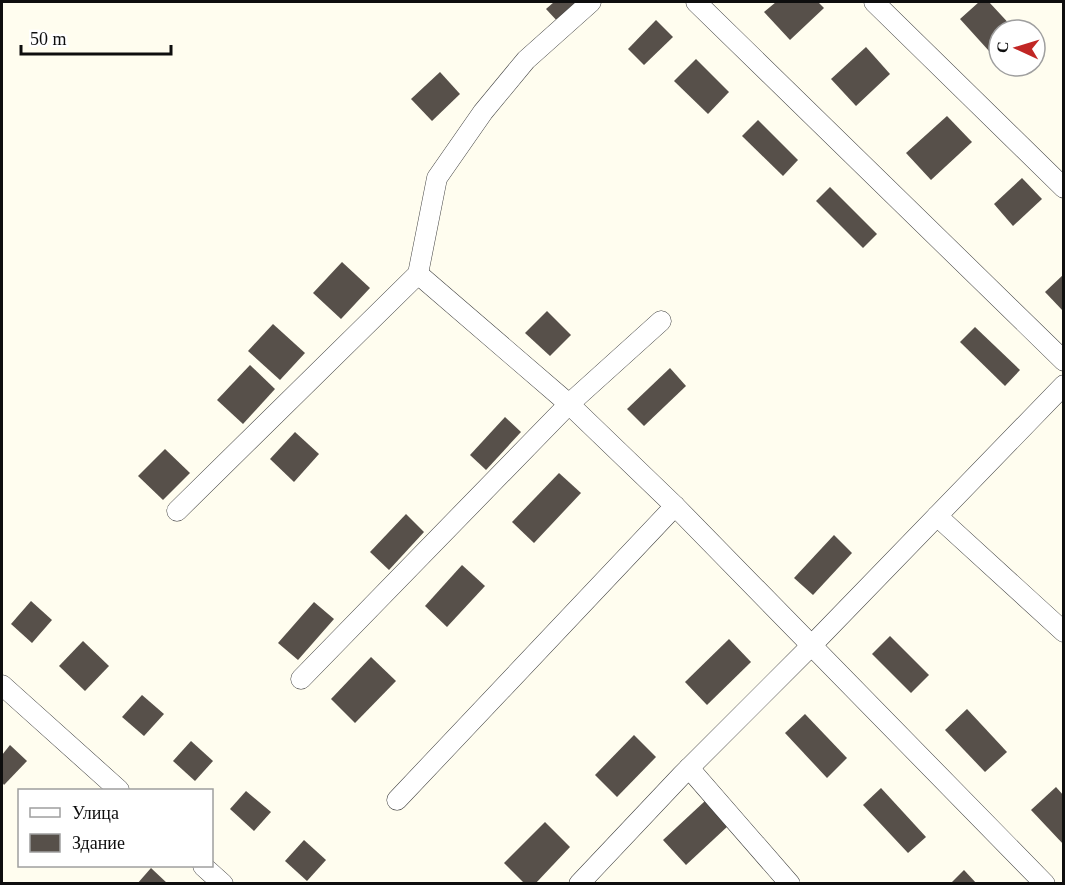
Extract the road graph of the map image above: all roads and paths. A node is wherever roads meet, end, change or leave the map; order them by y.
1 (591, 2) edge
2 (696, 2) edge
3 (874, 2) edge
4 (1064, 188) edge
5 (418, 274) junction
6 (661, 321) dead end
7 (1064, 361) edge
8 (1064, 385) edge
9 (569, 404) junction
10 (675, 506) junction
11 (177, 511) dead end
12 (937, 516) junction
13 (1064, 632) edge
14 (812, 645) junction
15 (301, 679) dead end
16 (2, 685) edge
17 (689, 768) junction
18 (118, 789) edge
19 (397, 800) dead end
20 (204, 867) edge
21 (223, 884) edge
22 (579, 884) edge
23 (790, 884) edge
24 (1045, 884) edge

1 - 5 street
2 - 7 street
3 - 4 street
5 - 9 street
5 - 11 street
6 - 9 street
8 - 12 street
9 - 10 street
9 - 15 street
10 - 14 street
10 - 19 street
12 - 13 street
12 - 14 street
14 - 17 street
14 - 24 street
16 - 18 street
17 - 22 street
17 - 23 street
20 - 21 street

